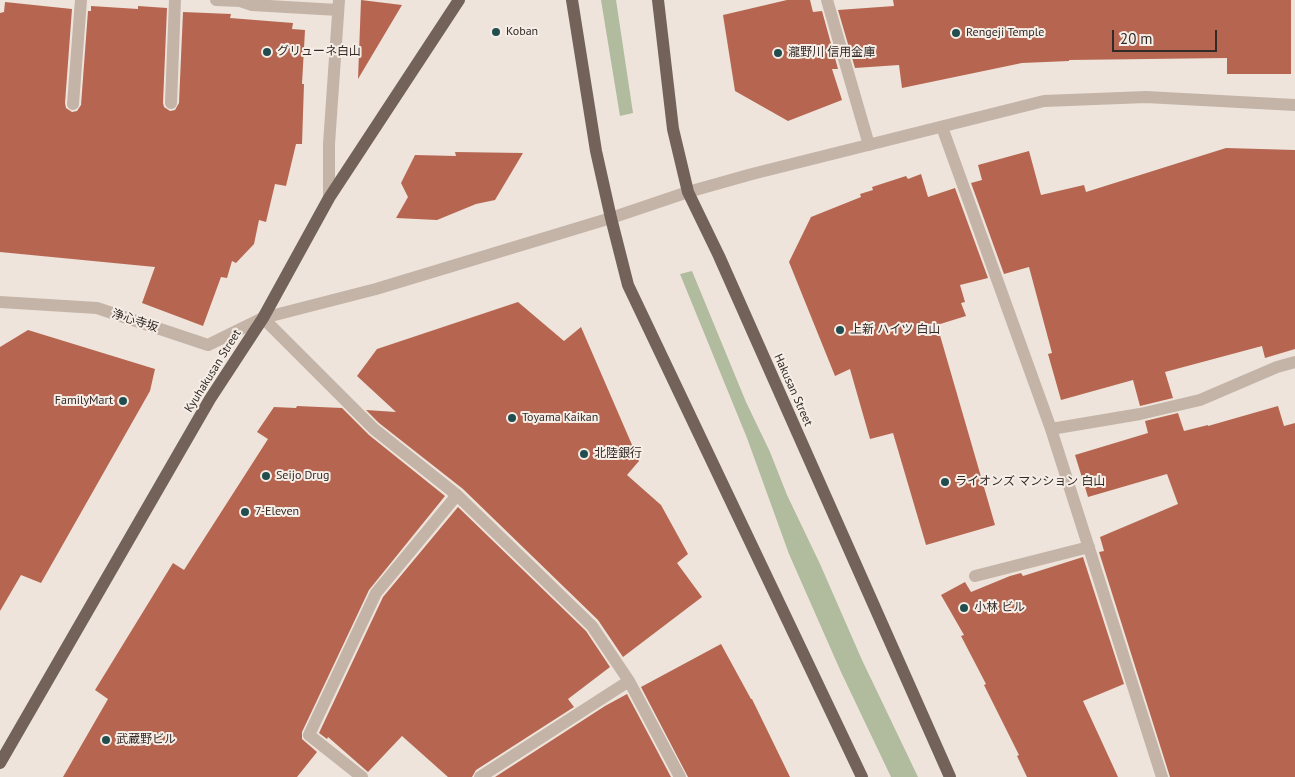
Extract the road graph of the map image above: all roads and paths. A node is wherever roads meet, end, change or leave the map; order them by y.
1 (81, 0) edge
2 (175, 0) edge
3 (216, 0) edge
4 (459, 0) edge
5 (572, 0) edge
6 (658, 0) edge
7 (827, 0) edge
8 (338, 5) edge
9 (171, 103) dead end
10 (72, 104) dead end
11 (1295, 105) edge
12 (942, 127) junction
13 (868, 145) junction
14 (688, 192) junction
15 (329, 198) junction
16 (611, 218) junction
17 (0, 302) edge
18 (263, 318) junction
19 (1295, 362) edge
20 (1050, 429) junction
21 (457, 495) junction
22 (1089, 547) junction
23 (975, 576) dead end
24 (629, 681) junction
25 (0, 763) edge
26 (362, 777) edge
27 (480, 777) edge
28 (680, 777) edge
29 (862, 777) edge
30 (950, 777) edge
31 (1162, 777) edge

1 - 10 street
2 - 9 street
3 - 8 street
4 - 15 main road, Kyuhakusan Street
5 - 16 main road
6 - 14 main road, Hakusan Street
7 - 13 street
8 - 15 street
11 - 12 street, 浄心寺坂
12 - 13 street, 浄心寺坂
12 - 20 street
13 - 14 street, 浄心寺坂
14 - 16 street, 浄心寺坂
14 - 30 main road, Hakusan Street
15 - 18 main road, Kyuhakusan Street
16 - 18 street, 浄心寺坂
16 - 29 main road
17 - 18 street, 浄心寺坂
18 - 21 street
18 - 25 main road, Kyuhakusan Street
19 - 20 street
20 - 22 street
21 - 24 street
21 - 26 street
22 - 23 street
22 - 31 street
24 - 27 street
24 - 28 street

